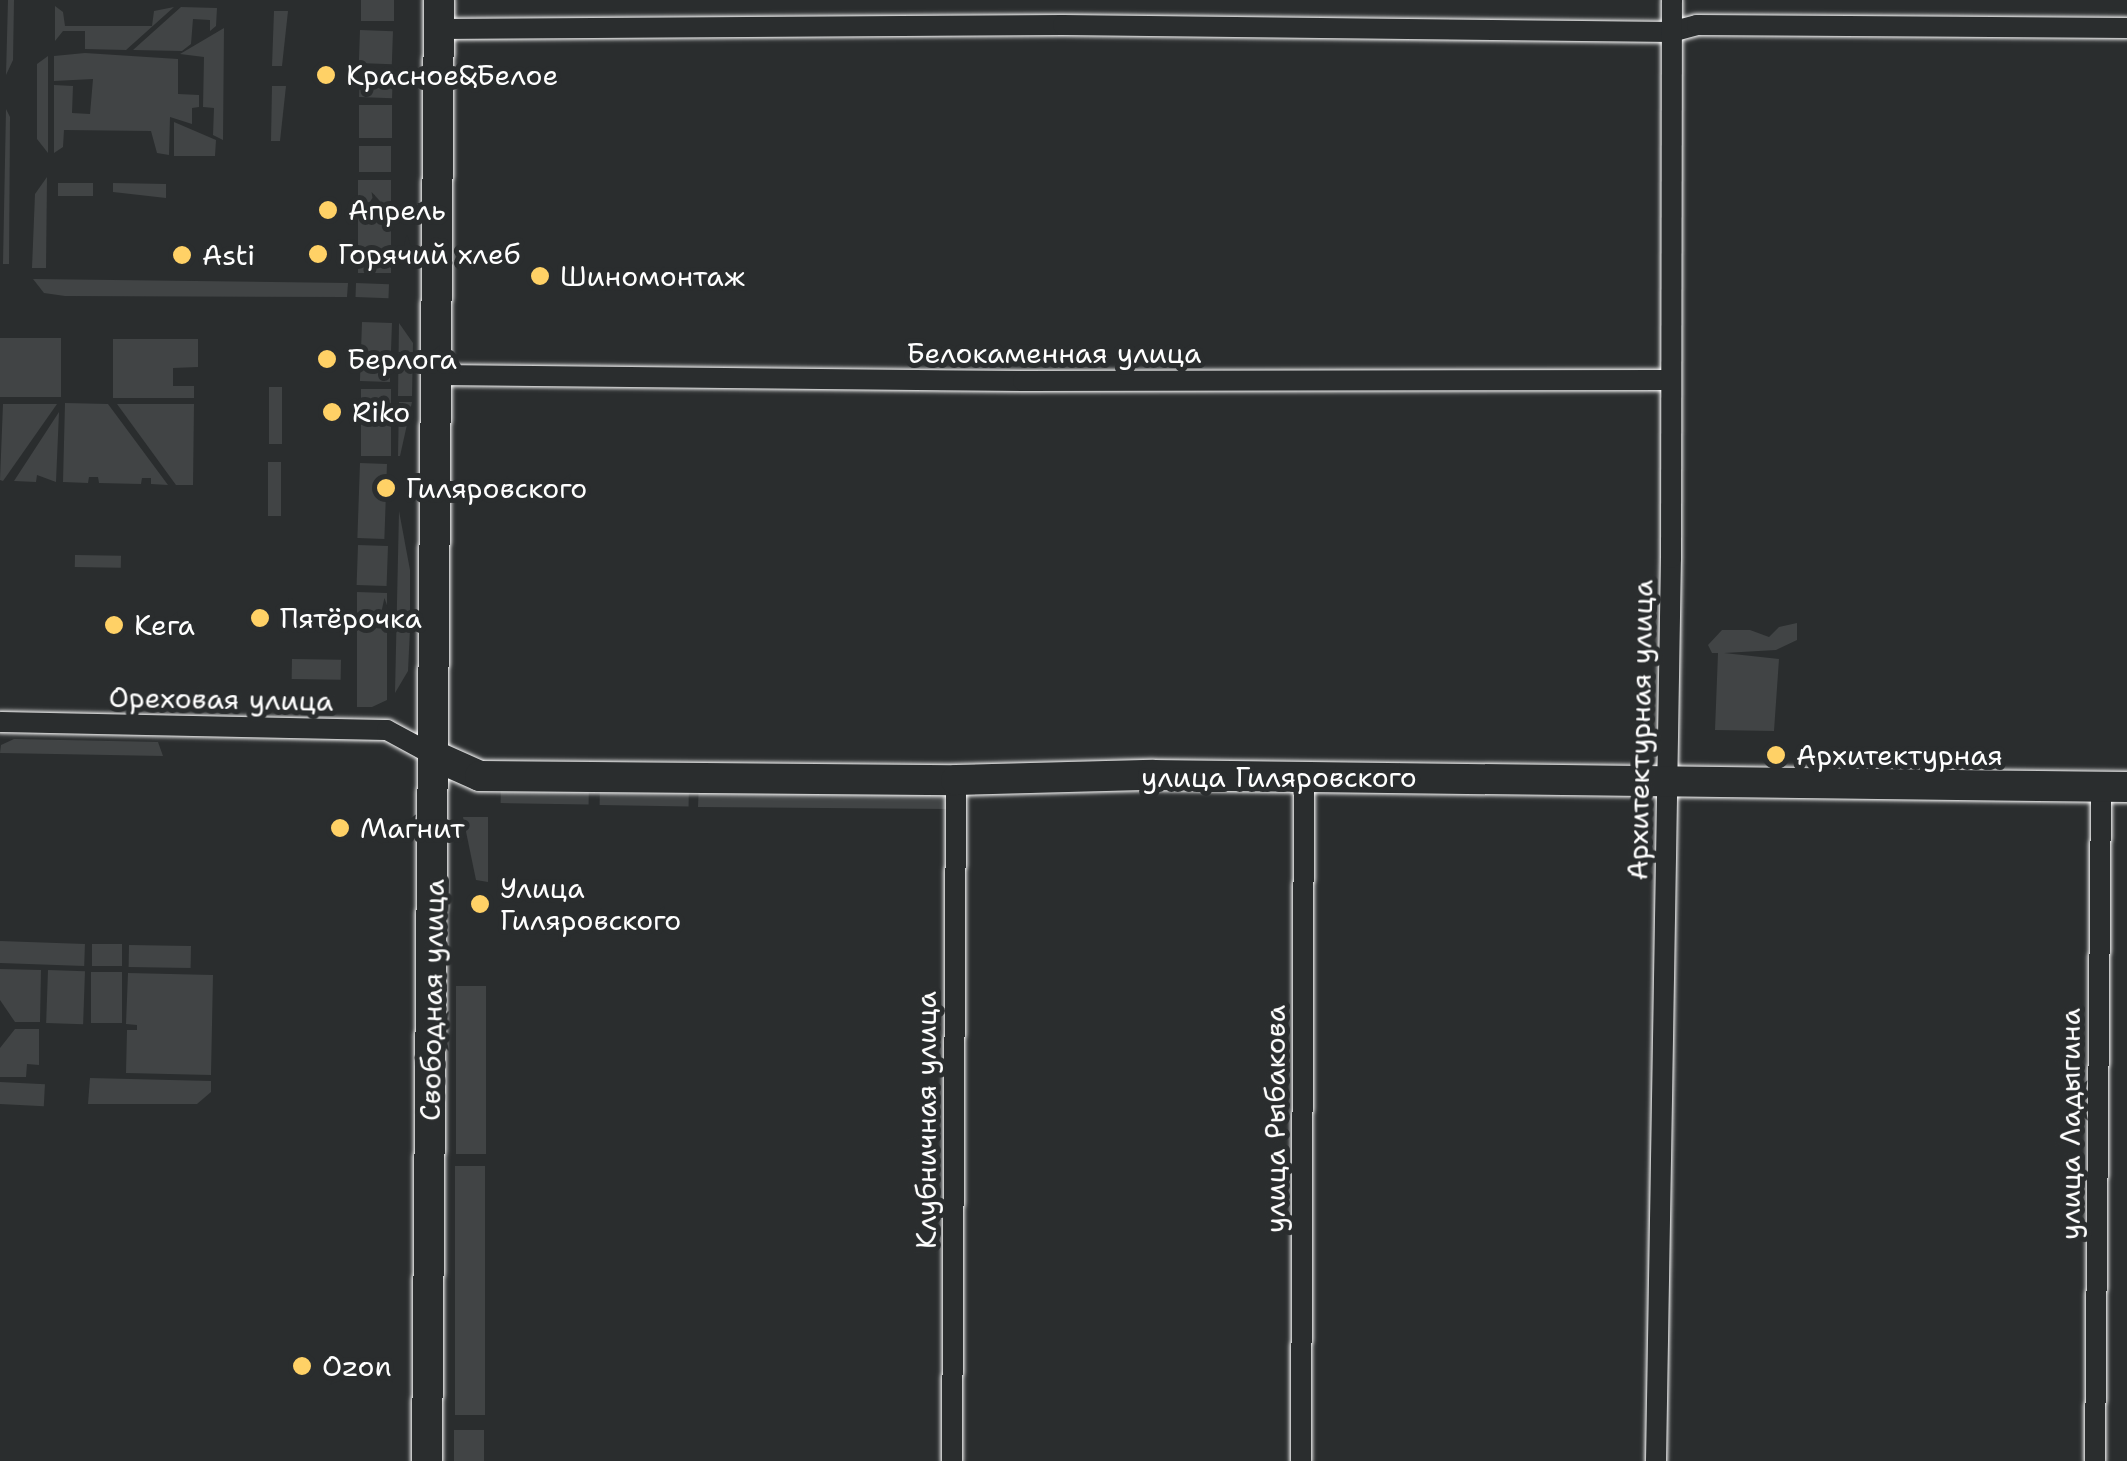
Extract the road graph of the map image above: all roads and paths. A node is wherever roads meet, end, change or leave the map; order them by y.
1 (1672, 0) edge
2 (439, 14) edge
3 (2127, 28) edge
4 (1671, 32) junction
5 (438, 375) junction
6 (1670, 380) junction
7 (0, 722) edge
8 (435, 756) junction
9 (1304, 777) junction
10 (956, 780) junction
11 (1667, 781) junction
12 (2114, 787) edge
13 (427, 1461) edge
14 (952, 1461) edge
15 (1301, 1461) edge
16 (1656, 1461) edge
17 (2095, 1461) edge

1 - 4 street, Архитектурная улица
2 - 4 street
2 - 5 street, Свободная улица
3 - 4 street
4 - 6 street, Архитектурная улица
5 - 6 street, Белокаменная улица
5 - 8 street, Свободная улица
6 - 11 street, Архитектурная улица
7 - 8 street, Ореховая улица
8 - 10 street, улица Гиляровского
8 - 13 street, Свободная улица
9 - 10 street, улица Гиляровского
9 - 11 street, улица Гиляровского
9 - 15 street, улица Рыбакова
10 - 14 street, Клубничная улица
11 - 12 street, улица Гиляровского
11 - 16 street, Архитектурная улица
12 - 17 street, улица Ладыгина

